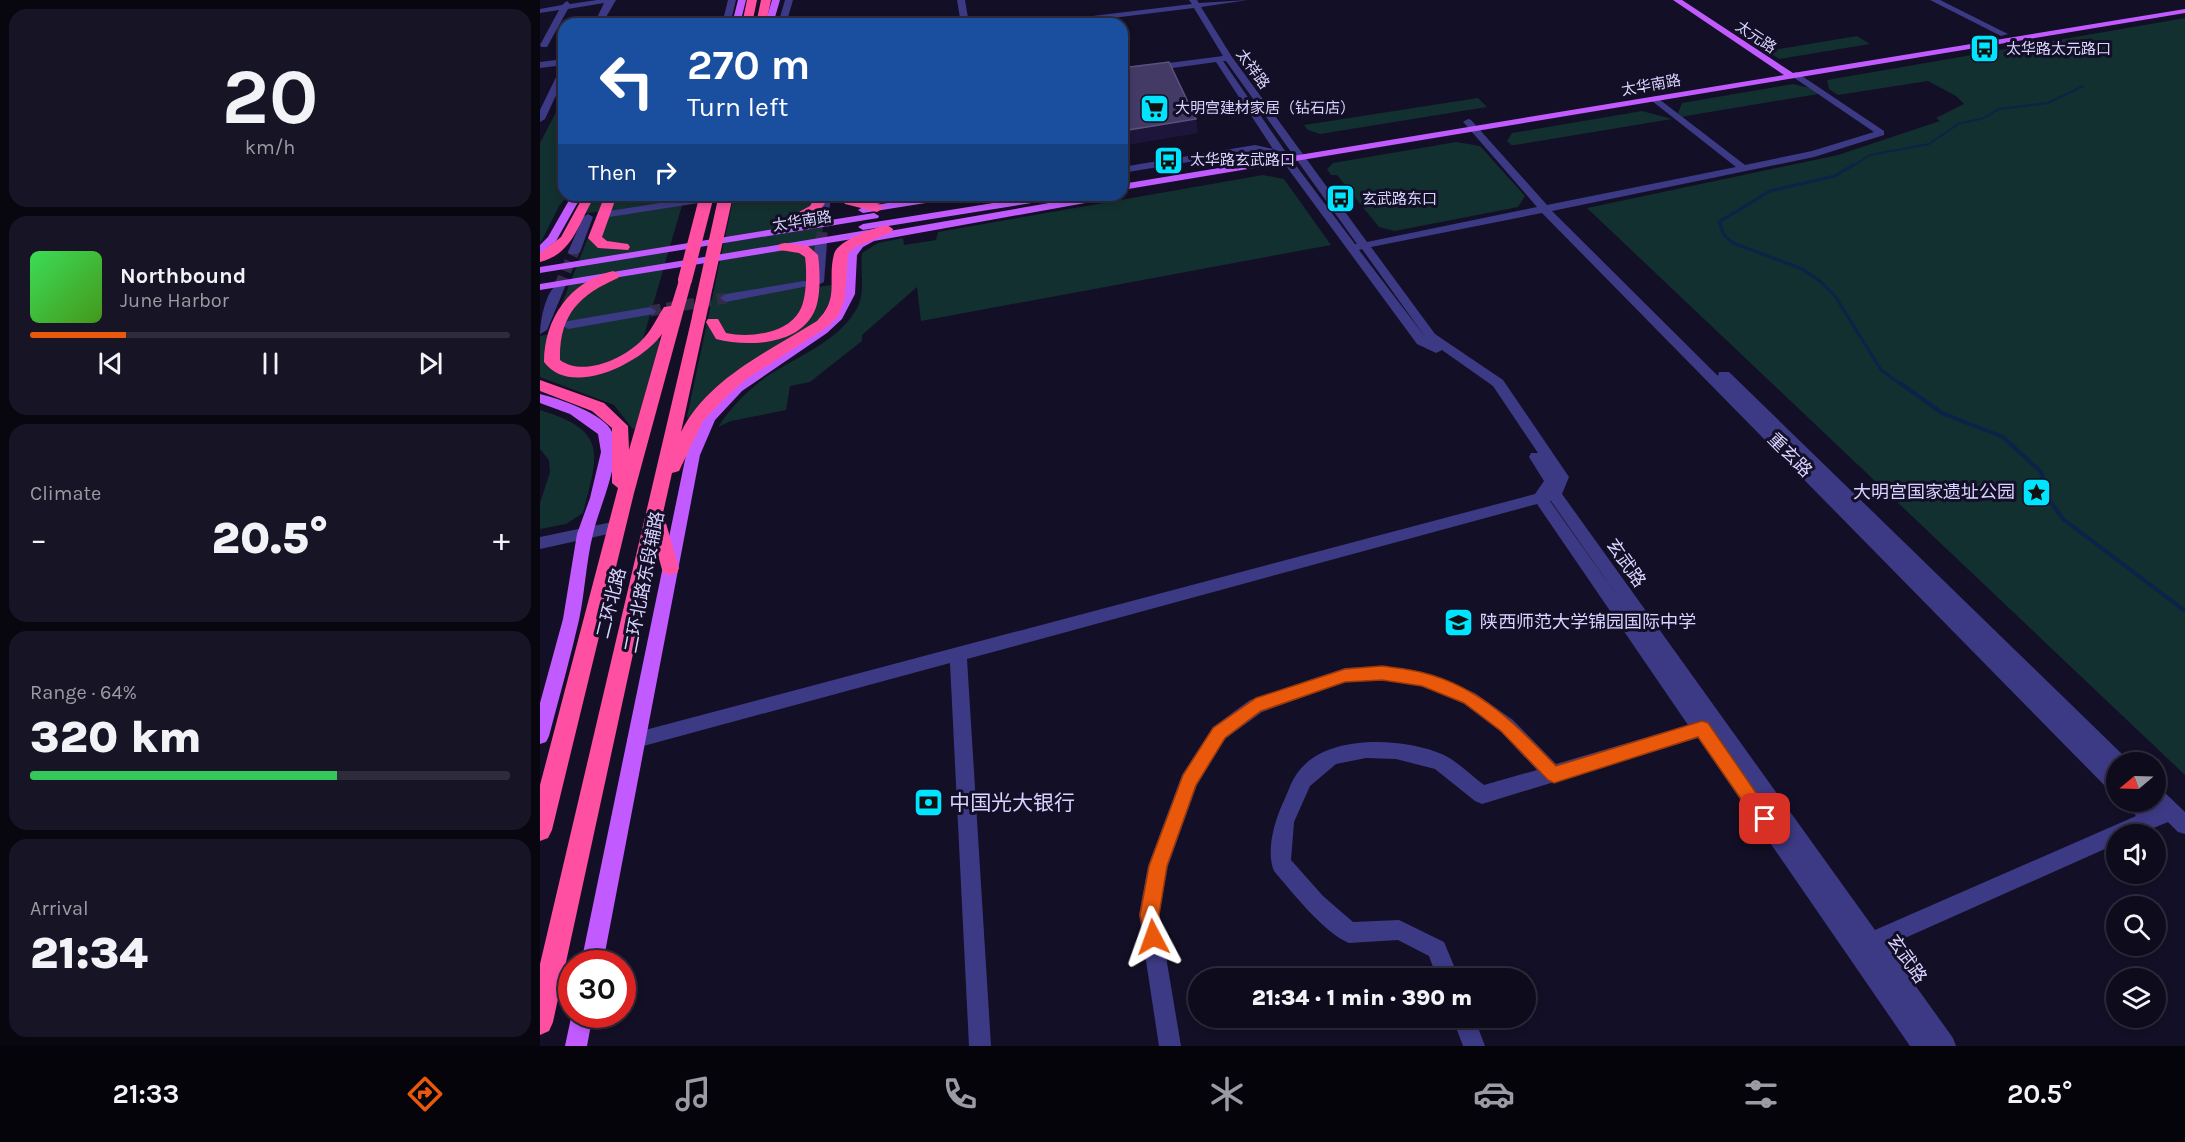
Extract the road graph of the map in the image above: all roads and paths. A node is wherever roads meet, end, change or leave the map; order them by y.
1 (610, 0) edge
2 (732, 0) edge
3 (742, 0) edge
4 (766, 0) edge
5 (776, 0) edge
6 (789, 0) edge
7 (961, 0) edge
8 (1226, 0) edge
9 (1244, 0) edge
10 (1677, 0) edge
11 (1685, 0) edge
12 (1934, 0) edge
13 (1190, 3) edge
14 (567, 4) edge
15 (2185, 4) edge
16 (750, 5) edge
17 (540, 11) edge
18 (2185, 11) edge
19 (785, 15) joint
20 (560, 18) edge
21 (601, 18) edge
22 (728, 18) edge
23 (738, 18) edge
24 (741, 18) edge
25 (762, 18) edge
26 (774, 18) edge
27 (781, 18) edge
28 (964, 18) edge
29 (1086, 18) edge
30 (558, 21) edge
31 (2004, 34) junction
32 (542, 41) edge
33 (1228, 58) junction
34 (1218, 60) junction
35 (558, 61) edge
36 (540, 63) edge
37 (1128, 71) edge
38 (1789, 72) junction
39 (558, 82) edge
40 (1655, 99) junction
41 (540, 119) edge
42 (1475, 126) junction
43 (1291, 156) junction
44 (1743, 168) junction
45 (1128, 169) edge
46 (1128, 177) edge
47 (1128, 187) edge
48 (1128, 193) edge
49 (574, 201) edge
50 (586, 201) edge
51 (609, 201) edge
52 (692, 201) edge
53 (704, 201) edge
54 (725, 201) edge
55 (822, 201) edge
56 (824, 201) edge
57 (849, 201) edge
58 (920, 201) edge
59 (972, 201) edge
60 (1018, 201) edge
61 (1052, 201) edge
62 (1079, 201) edge
63 (877, 208) junction
64 (1549, 209) junction
65 (609, 214) dead end
66 (824, 214) tunnel mouth
67 (589, 217) dead end
68 (791, 222) junction
69 (887, 230) junction
70 (821, 243) tunnel mouth
71 (623, 247) junction
72 (785, 247) junction
73 (1358, 247) junction
74 (540, 251) edge
75 (574, 252) tunnel mouth
76 (540, 259) edge
77 (540, 270) edge
78 (613, 275) junction
79 (843, 277) junction
80 (540, 278) edge
81 (685, 280) junction
82 (804, 284) dead end
83 (540, 287) edge
84 (559, 287) tunnel mouth
85 (726, 298) tunnel mouth
86 (650, 311) tunnel mouth
87 (706, 320) junction
88 (568, 325) dead end
89 (544, 329) edge
90 (540, 386) edge
91 (540, 398) edge
92 (1547, 496) junction
93 (657, 504) junction
94 (618, 522) junction
95 (585, 534) junction
96 (540, 543) edge
97 (670, 568) junction
98 (958, 653) junction
99 (1702, 729) junction
100 (540, 736) edge
101 (636, 740) junction
102 (2107, 752) edge
103 (2106, 774) edge
104 (1554, 775) junction
105 (2166, 807) edge
106 (2170, 811) junction
107 (2144, 812) edge
108 (2151, 819) junction
109 (2140, 824) edge
110 (2185, 825) edge
111 (540, 830) edge
112 (2106, 839) edge
113 (1863, 945) junction
114 (595, 950) edge
115 (1444, 968) edge
116 (540, 1022) edge
117 (579, 1028) edge
118 (1467, 1028) edge
119 (576, 1046) edge
120 (980, 1046) edge
121 (1170, 1046) edge
122 (1474, 1046) edge
123 (1923, 1046) edge
124 (1945, 1046) edge

1 - 14 street
1 - 21 street
2 - 22 street
3 - 23 main road
4 - 25 highway
5 - 26 main road
6 - 19 street
7 - 28 street
8 - 13 street
9 - 13 street
10 - 38 main road, 太元路
11 - 38 main road, 太元路
12 - 31 street
13 - 29 street
13 - 33 street, 太祥路
13 - 34 street, 太祥路
14 - 17 street
14 - 20 street
15 - 31 main road, 太华南路
16 - 24 highway
18 - 38 main road, 太华南路
19 - 27 main road
30 - 32 street
31 - 38 main road, 太华南路
33 - 34 street
33 - 43 street, 太祥路
34 - 37 street
34 - 43 street, 太祥路
35 - 36 street
38 - 40 main road, 太华南路
38 - 42 main road, 太华南路
38 - 44 street
39 - 41 street
40 - 42 main road, 太华南路
40 - 44 street
42 - 43 main road, 太华南路
42 - 64 street, 重玄路
43 - 45 street
43 - 46 main road, 太华南路
43 - 47 main road, 太华南路
43 - 48 main road
43 - 73 street
44 - 64 street
49 - 74 main road
50 - 76 highway
51 - 71 highway
52 - 65 street
53 - 81 highway, 二环北路, bridge
54 - 87 highway, 二环北路, bridge
55 - 68 highway
56 - 66 street
57 - 63 highway
58 - 63 main road
59 - 77 main road, 太华南路
60 - 80 main road, 太华南路
61 - 69 main road
62 - 79 main road, 二环北路东段辅路
63 - 68 main road
64 - 73 street
64 - 102 street, 重玄路
64 - 103 street, 重玄路
67 - 75 street
68 - 71 main road
69 - 72 main road
69 - 93 highway
70 - 79 street
71 - 76 main road
72 - 78 main road
72 - 87 highway
73 - 92 street
78 - 81 highway
78 - 83 main road
79 - 97 main road, 二环北路东段辅路
81 - 94 highway, 二环北路
82 - 85 street
84 - 89 street
86 - 88 street
87 - 93 highway, 二环北路
90 - 94 highway
91 - 95 main road
92 - 98 street
92 - 99 street, 玄武路
92 - 113 street, 玄武路
93 - 97 highway
93 - 116 highway, 二环北路
94 - 95 street
94 - 111 highway, 二环北路
95 - 96 street
95 - 100 main road
97 - 101 main road, 二环北路东段辅路
98 - 101 street
98 - 120 street
99 - 104 street
99 - 113 street, 玄武路
101 - 114 main road, 二环北路东段辅路
104 - 115 street
104 - 121 street
105 - 106 street
106 - 108 street
106 - 110 street
107 - 108 street
108 - 109 street
112 - 113 street
113 - 123 street, 玄武路
113 - 124 street, 玄武路
117 - 119 main road
118 - 122 street

